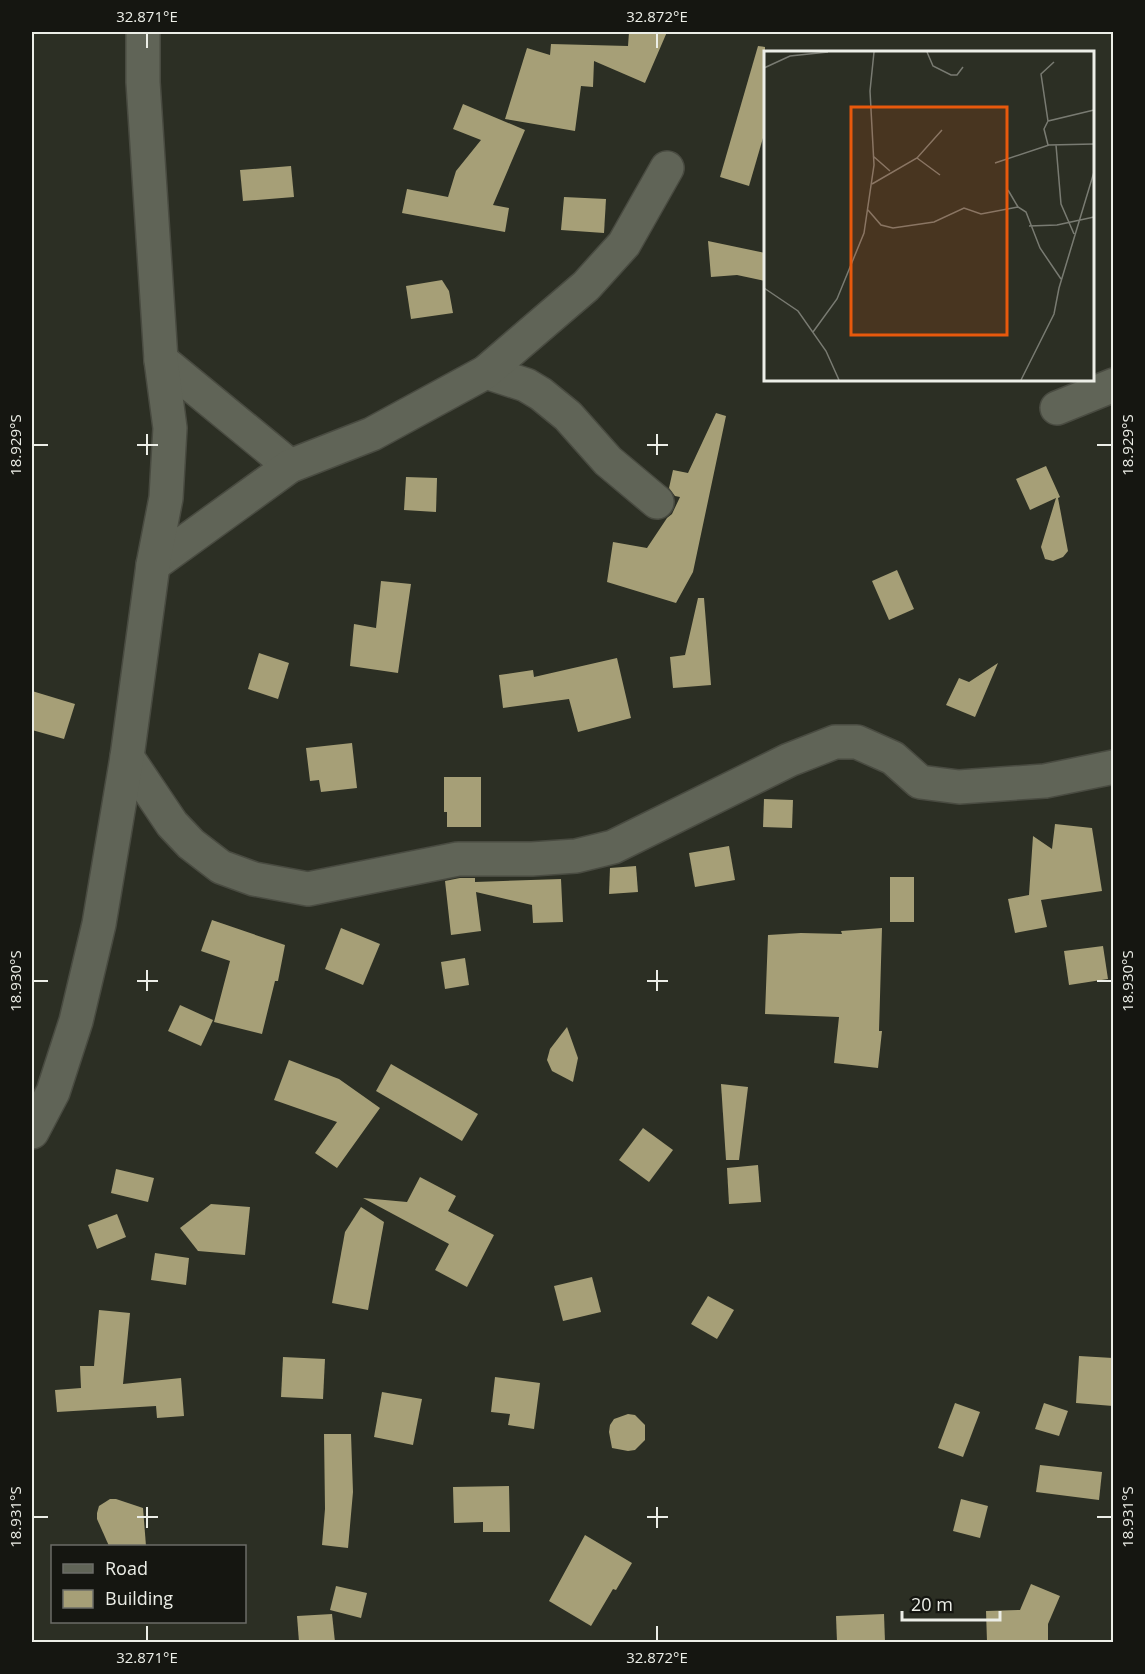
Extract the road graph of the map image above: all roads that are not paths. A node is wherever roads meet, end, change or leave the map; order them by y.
1 (143, 32) edge
2 (667, 168) dead end
3 (161, 360) junction
4 (486, 372) junction
5 (1113, 385) edge
6 (1057, 408) dead end
7 (290, 466) junction
8 (657, 502) dead end
9 (153, 565) junction
10 (127, 757) junction
11 (1113, 767) edge
12 (32, 1132) edge

1 - 3 street
2 - 4 street
3 - 7 street
3 - 9 street
4 - 7 street
4 - 8 street
5 - 6 street
7 - 9 street
9 - 10 street
10 - 11 street
10 - 12 street

